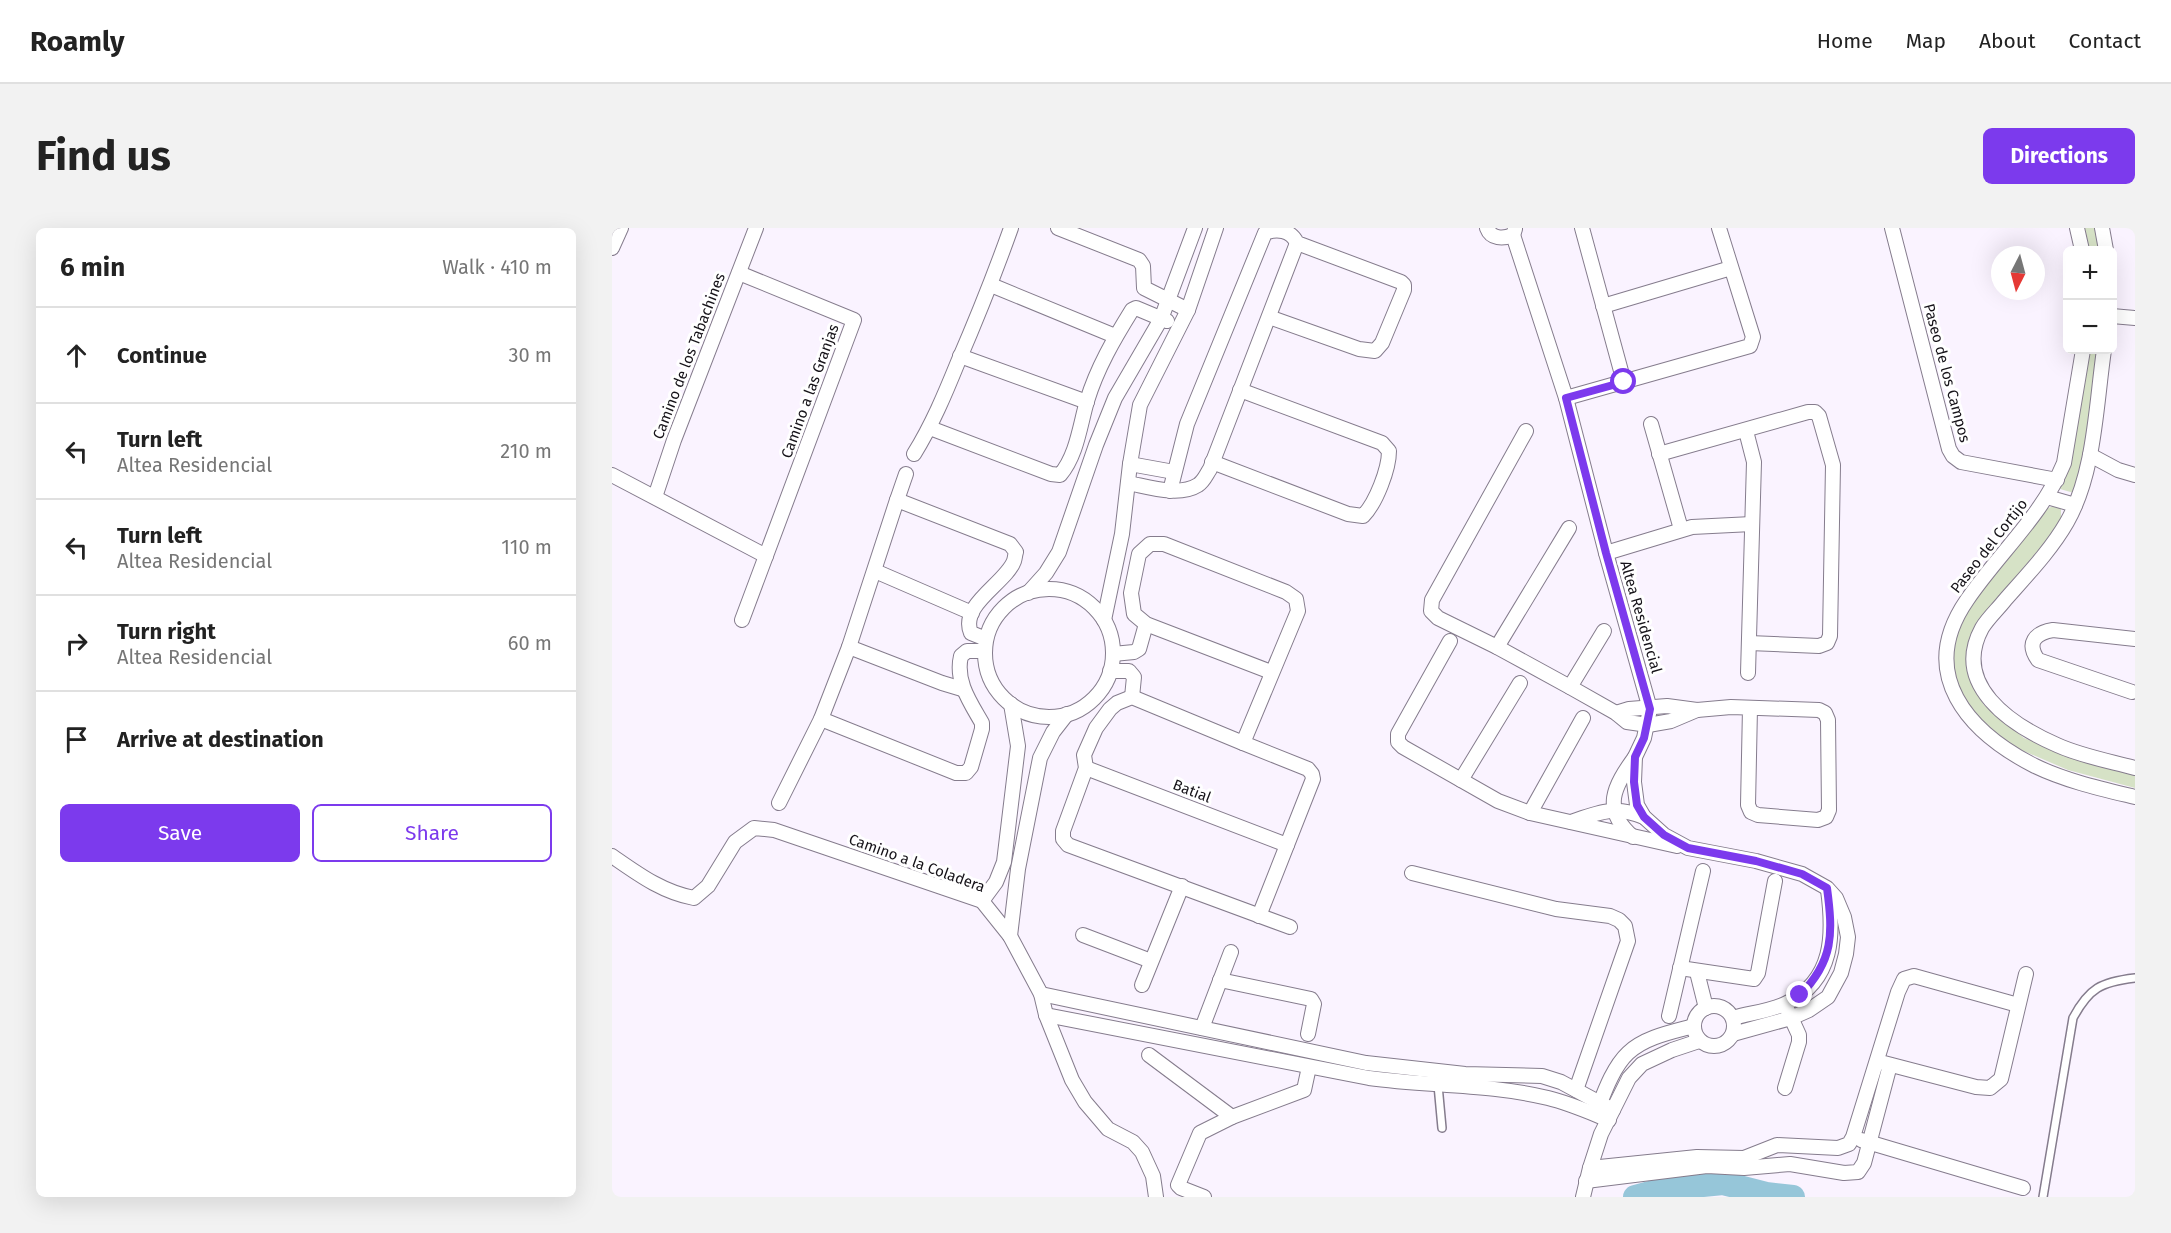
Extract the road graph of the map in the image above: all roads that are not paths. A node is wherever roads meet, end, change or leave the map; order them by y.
1 (621, 228) edge
2 (756, 228) edge
3 (1011, 228) edge
4 (1058, 228) edge
5 (1195, 228) edge
6 (1216, 228) edge
7 (1487, 228) edge
8 (1582, 228) edge
9 (1719, 228) edge
10 (1892, 228) edge
11 (2077, 228) edge
12 (2102, 228) edge
13 (1514, 231) edge
14 (1297, 243) junction
15 (2081, 246) edge
16 (2105, 246) edge
17 (612, 248) edge
18 (1731, 268) junction
19 (739, 273) junction
20 (991, 285) junction
21 (1167, 300) junction
22 (1602, 306) junction
23 (1188, 309) junction
24 (2117, 316) edge
25 (1269, 317) junction
26 (2135, 318) edge
27 (1161, 319) junction
28 (1180, 326) junction
29 (1115, 336) junction
30 (2082, 354) edge
31 (2103, 354) edge
32 (960, 356) junction
33 (1624, 382) junction
34 (1240, 390) junction
35 (1566, 398) junction
36 (1087, 402) junction
37 (1651, 424) dead end
38 (930, 428) junction
39 (1526, 431) dead end
40 (1746, 431) junction
41 (914, 454) dead end
42 (1659, 454) junction
43 (2090, 455) junction
44 (1212, 462) junction
45 (1130, 464) junction
46 (1174, 472) junction
47 (906, 474) dead end
48 (612, 475) edge
49 (2135, 475) edge
50 (2057, 480) junction
51 (1128, 483) junction
52 (1170, 490) junction
53 (655, 497) junction
54 (2047, 497) junction
55 (897, 500) junction
56 (2075, 506) junction
57 (1752, 524) junction
58 (1569, 528) dead end
59 (1681, 529) junction
60 (1606, 553) junction
61 (766, 555) junction
62 (875, 571) junction
63 (1028, 592) junction
64 (972, 613) junction
65 (742, 620) dead end
66 (1104, 620) junction
67 (1146, 624) junction
68 (1604, 631) dead end
69 (2135, 639) edge
70 (1450, 641) dead end
71 (1749, 644) junction
72 (986, 645) junction
73 (849, 647) junction
74 (1497, 647) junction
75 (1113, 654) junction
76 (1110, 671) junction
77 (1271, 672) junction
78 (1748, 673) dead end
79 (1520, 683) dead end
80 (1570, 687) junction
81 (962, 689) junction
82 (2133, 692) dead end
83 (1132, 697) junction
84 (1011, 704) junction
85 (1750, 708) junction
86 (1650, 709) junction
87 (1697, 710) junction
88 (1616, 713) junction
89 (1067, 714) junction
90 (1583, 718) dead end
91 (821, 719) junction
92 (1648, 725) junction
93 (1243, 743) junction
94 (1635, 757) junction
95 (1086, 768) junction
96 (2135, 768) edge
97 (1461, 780) junction
98 (2135, 797) edge
99 (779, 803) dead end
100 (1614, 810) junction
101 (1530, 813) junction
102 (1644, 817) junction
103 (1569, 822) junction
104 (1633, 837) junction
105 (1287, 845) junction
106 (1688, 848) junction
107 (612, 856) edge
108 (1703, 871) dead end
109 (1412, 873) dead end
110 (1775, 881) dead end
111 (1182, 886) junction
112 (1827, 888) junction
113 (982, 901) junction
114 (1259, 916) junction
115 (1290, 927) dead end
116 (1083, 935) dead end
117 (1010, 936) junction
118 (1231, 952) dead end
119 (1151, 961) junction
120 (1680, 968) junction
121 (1697, 972) junction
122 (2026, 974) dead end
123 (2135, 978) edge
124 (1220, 980) junction
125 (1142, 985) dead end
126 (1041, 994) junction
127 (1785, 1004) junction
128 (2018, 1005) junction
129 (1706, 1008) junction
130 (1046, 1015) junction
131 (1669, 1016) dead end
132 (1733, 1018) junction
133 (1791, 1018) junction
134 (1694, 1026) junction
135 (1196, 1027) junction
136 (1308, 1034) dead end
137 (1733, 1034) junction
138 (1186, 1041) junction
139 (1700, 1041) junction
140 (1149, 1055) dead end
141 (1884, 1063) junction
142 (1309, 1066) junction
143 (1465, 1081) junction
144 (1438, 1085) junction
145 (1785, 1088) dead end
146 (1576, 1090) junction
147 (1605, 1112) junction
148 (1232, 1117) junction
149 (1442, 1128) dead end
150 (1853, 1137) junction
151 (1868, 1143) junction
152 (1588, 1174) junction
153 (2023, 1188) dead end
154 (1156, 1197) edge
155 (1204, 1197) edge
156 (1583, 1197) edge
157 (2043, 1197) edge

1 - 17 street
2 - 19 street, Camino de los Tabachines
3 - 20 street
4 - 21 street
5 - 21 street
6 - 23 street
7 - 13 street
8 - 22 street
9 - 18 street
10 - 50 street, Paseo de los Campos
11 - 15 street
12 - 16 street
13 - 35 street, Altea Residencial
14 - 25 street
14 - 25 street
14 - 46 street
18 - 22 street
18 - 33 street
19 - 53 street, Camino de los Tabachines
19 - 61 street, Camino a las Granjas
20 - 29 street
20 - 32 street
21 - 23 street
21 - 27 street
22 - 33 street
23 - 28 street
24 - 26 street
25 - 34 street
27 - 28 street
27 - 29 street
27 - 63 street
28 - 45 street
29 - 36 street
30 - 50 street, Paseo del Cortijo
31 - 43 street
32 - 36 street
32 - 38 street
33 - 35 street
34 - 44 street
34 - 44 street
35 - 60 street, Altea Residencial
36 - 38 street
37 - 42 street
38 - 41 street
39 - 74 street
40 - 42 street
40 - 57 street
40 - 71 street
42 - 59 street
43 - 49 street
43 - 56 street
44 - 52 street
45 - 46 street
45 - 51 street
46 - 52 street
47 - 55 street
48 - 53 street
50 - 54 street, Paseo del Cortijo
51 - 52 street
51 - 66 street
53 - 61 street
54 - 56 street
54 - 98 street, Paseo del Cortijo
55 - 62 street
55 - 64 street
56 - 96 street
57 - 59 street
57 - 71 street
58 - 74 street
59 - 60 street
60 - 86 street, Altea Residencial
61 - 65 street, Camino a las Granjas
62 - 64 street
62 - 73 street
63 - 66 street
63 - 72 street
64 - 72 street
66 - 75 street
67 - 75 street
67 - 77 street
67 - 77 street
68 - 80 street
69 - 82 street
70 - 97 street
71 - 78 street
72 - 81 street
72 - 84 street
73 - 81 street
73 - 91 street
74 - 80 street
75 - 76 street
76 - 83 street
76 - 89 street
77 - 93 street
79 - 97 street
80 - 88 street
81 - 91 street
83 - 93 street
83 - 95 street
84 - 89 street
84 - 113 street
85 - 85 street
85 - 87 street
86 - 87 street
86 - 88 street
86 - 92 street, Altea Residencial
87 - 92 street
88 - 92 street
89 - 117 street
90 - 101 street
91 - 99 street
92 - 94 street, Altea Residencial
93 - 105 street
94 - 100 street
94 - 102 street, Altea Residencial
95 - 105 street, Batial
95 - 111 street
97 - 101 street
100 - 102 street
100 - 103 street
100 - 104 street
101 - 103 street
102 - 106 street, Altea Residencial
103 - 104 street
104 - 106 street
105 - 114 street
106 - 112 street, Altea Residencial
107 - 113 street, Camino a la Coladera
108 - 120 street
109 - 146 street
110 - 121 street
111 - 114 street
111 - 119 street
112 - 127 street
112 - 133 street, Altea Residencial
113 - 117 street, Camino a la Coladera
114 - 115 street
116 - 119 street
117 - 126 street, Camino a la Coladera
118 - 124 street
119 - 125 street
120 - 121 street
120 - 131 street
121 - 129 street
122 - 128 street
123 - 157 lane
124 - 135 street
124 - 136 street
126 - 130 street, Camino a la Coladera
126 - 135 street
127 - 132 street
127 - 133 street
128 - 141 street
128 - 141 street
129 - 132 street
129 - 134 street
130 - 138 street
130 - 154 street, Camino a la Coladera
132 - 137 street
133 - 137 street, Altea Residencial
133 - 145 street
134 - 139 street
134 - 147 street
135 - 138 street
135 - 143 street
137 - 139 street
138 - 142 street
139 - 147 street
140 - 148 street
141 - 150 street
141 - 151 street
142 - 144 street
142 - 148 street
143 - 144 street
143 - 146 street
143 - 147 street
144 - 149 lane
146 - 147 street
147 - 152 street
148 - 155 street
150 - 151 street
150 - 152 street
151 - 152 street
151 - 153 street
152 - 156 street

